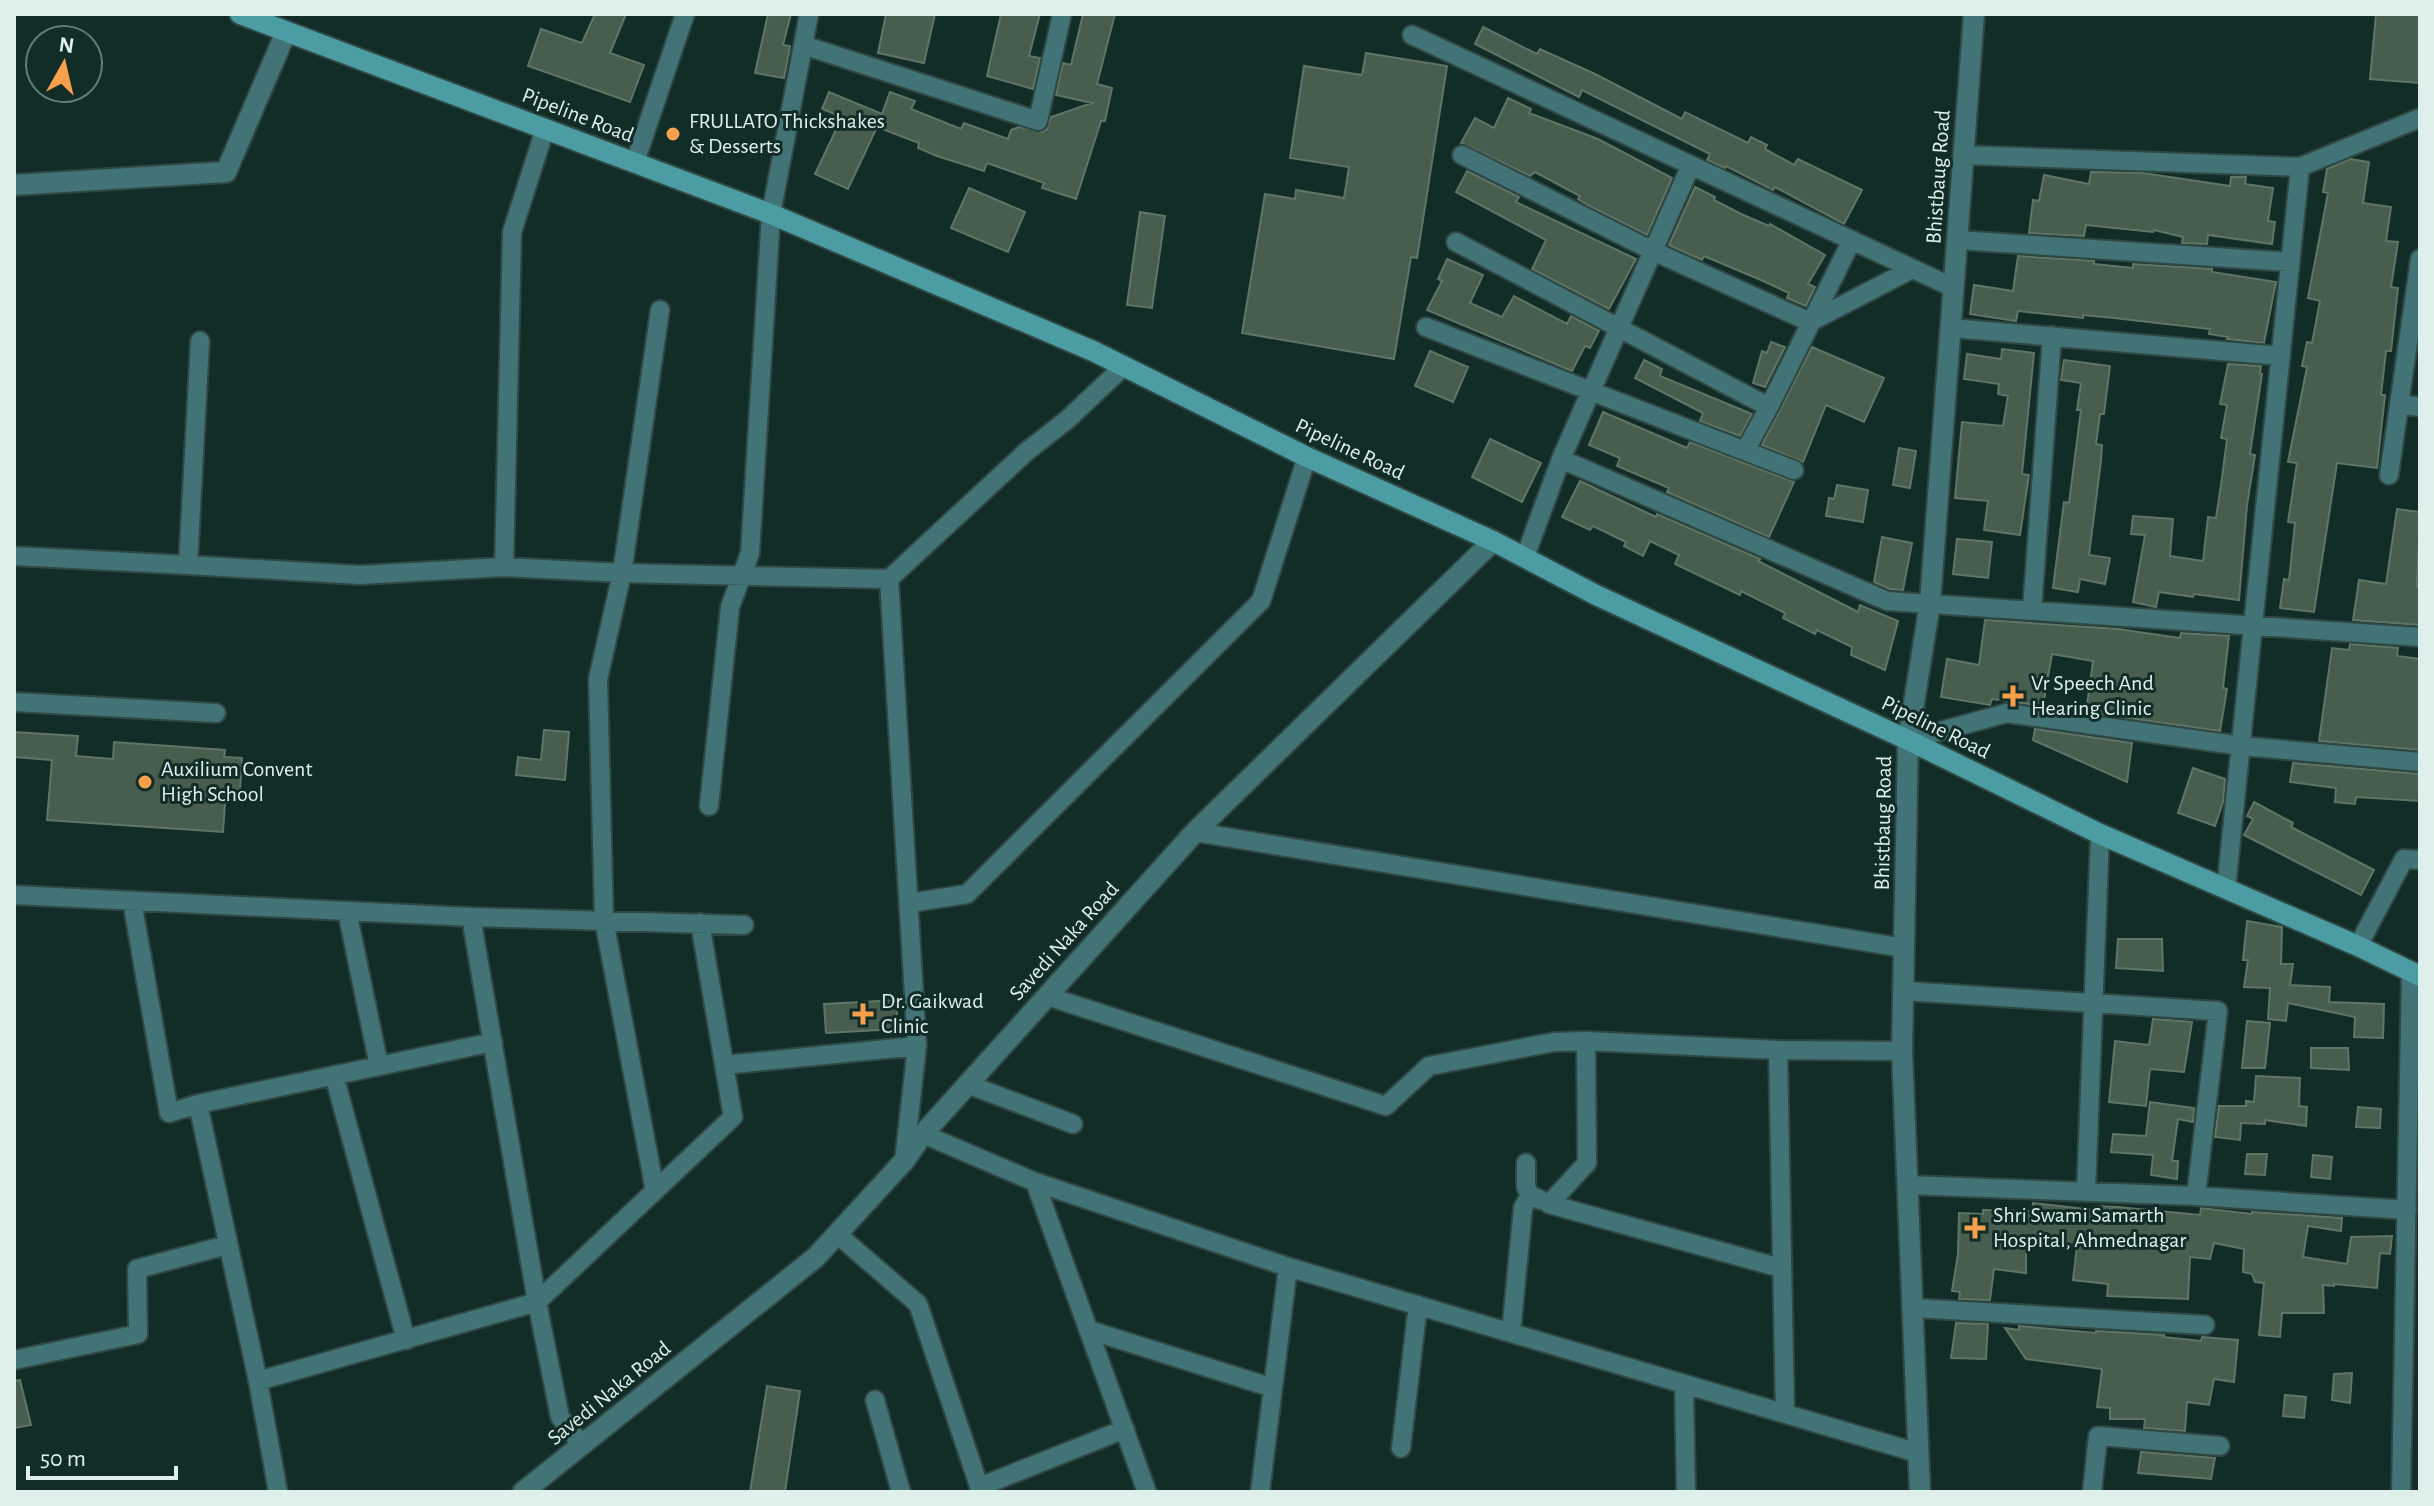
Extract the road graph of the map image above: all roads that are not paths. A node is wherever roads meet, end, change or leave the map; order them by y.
1 (240, 14) edge
2 (685, 14) edge
3 (809, 14) edge
4 (1062, 14) edge
5 (1974, 14) edge
6 (286, 32) junction
7 (1412, 35) dead end
8 (803, 45) junction
9 (2420, 118) edge
10 (545, 129) junction
11 (1462, 155) dead end
12 (1964, 155) junction
13 (635, 162) junction
14 (1691, 165) junction
15 (2300, 167) junction
16 (14, 185) edge
17 (771, 214) junction
18 (1852, 240) junction
19 (1957, 240) junction
20 (1456, 242) dead end
21 (1653, 251) junction
22 (2420, 259) edge
23 (2290, 262) junction
24 (1912, 269) junction
25 (1954, 288) junction
26 (660, 310) dead end
27 (1810, 322) junction
28 (1426, 327) dead end
29 (1951, 328) junction
30 (1619, 329) junction
31 (2052, 336) junction
32 (200, 341) dead end
33 (2281, 356) junction
34 (1124, 366) junction
35 (1592, 390) junction
36 (2399, 404) junction
37 (1769, 407) junction
38 (2420, 407) edge
39 (1745, 451) junction
40 (1307, 457) junction
41 (1561, 459) junction
42 (1794, 470) dead end
43 (2389, 475) dead end
44 (1493, 541) junction
45 (14, 556) edge
46 (1525, 557) junction
47 (188, 565) junction
48 (504, 567) junction
49 (622, 573) junction
50 (740, 576) junction
51 (889, 579) junction
52 (1930, 603) junction
53 (2032, 610) junction
54 (2254, 624) junction
55 (2420, 637) edge
56 (14, 702) edge
57 (216, 713) dead end
58 (1908, 740) junction
59 (2242, 746) junction
60 (2420, 762) edge
61 (709, 806) dead end
62 (1195, 832) junction
63 (2100, 834) junction
64 (2420, 860) edge
65 (2226, 889) junction
66 (14, 895) edge
67 (132, 901) junction
68 (910, 903) junction
69 (347, 911) junction
70 (471, 917) junction
71 (604, 920) junction
72 (700, 923) junction
73 (744, 925) dead end
74 (2358, 946) junction
75 (1904, 948) junction
76 (2416, 974) edge
77 (1904, 991) junction
78 (1047, 996) junction
79 (2093, 1003) junction
80 (1586, 1041) junction
81 (493, 1042) junction
82 (917, 1046) junction
83 (1778, 1050) junction
84 (1902, 1051) junction
85 (724, 1065) junction
86 (379, 1066) junction
87 (334, 1075) junction
88 (967, 1084) junction
89 (198, 1104) junction
90 (2414, 1123) edge
91 (1073, 1124) dead end
92 (923, 1134) junction
93 (904, 1161) junction
94 (1526, 1163) dead end
95 (1035, 1182) junction
96 (1908, 1185) junction
97 (655, 1191) junction
98 (2086, 1192) junction
99 (1530, 1195) junction
100 (2196, 1196) junction
101 (1549, 1204) junction
102 (2407, 1210) junction
103 (837, 1234) junction
104 (227, 1245) junction
105 (1288, 1267) junction
106 (1781, 1268) junction
107 (537, 1302) junction
108 (1418, 1305) junction
109 (1913, 1308) junction
110 (2205, 1325) dead end
111 (1089, 1330) junction
112 (1511, 1333) junction
113 (406, 1340) junction
114 (14, 1360) edge
115 (258, 1381) junction
116 (1684, 1384) junction
117 (1273, 1388) junction
118 (875, 1400) dead end
119 (1785, 1413) junction
120 (1125, 1429) junction
121 (582, 1445) junction
122 (2220, 1446) dead end
123 (1401, 1448) dead end
124 (1918, 1453) junction
125 (980, 1490) edge
126 (278, 1492) edge
127 (523, 1492) edge
128 (901, 1492) edge
129 (1147, 1492) edge
130 (1260, 1492) edge
131 (1686, 1492) edge
132 (1920, 1492) edge
133 (2092, 1492) edge
134 (2401, 1492) edge

1 - 6 main road, Pipeline Road
2 - 13 street
3 - 8 street
4 - 8 street
5 - 12 street, Bhistbaug Road
6 - 10 main road, Pipeline Road
6 - 16 street
7 - 14 street
8 - 17 street
9 - 15 street
10 - 13 main road, Pipeline Road
10 - 48 street
11 - 21 street
12 - 15 street
12 - 19 street, Bhistbaug Road
13 - 17 main road, Pipeline Road
14 - 18 street
14 - 21 street
15 - 23 street
17 - 34 main road, Pipeline Road
17 - 50 street
18 - 24 street
18 - 27 street
19 - 23 street
19 - 25 street, Bhistbaug Road
20 - 30 street
21 - 27 street
21 - 30 street
22 - 36 street
23 - 33 street
24 - 25 street
24 - 27 street
25 - 29 street, Bhistbaug Road
26 - 49 street
27 - 37 street
28 - 35 street
29 - 31 street
29 - 52 street, Bhistbaug Road
30 - 35 street
30 - 37 street
31 - 33 street
31 - 53 street
32 - 47 street
33 - 54 street
34 - 40 main road, Pipeline Road
34 - 51 street
35 - 39 street
35 - 41 street
36 - 38 street
36 - 43 street
37 - 39 street
39 - 42 street
40 - 44 main road, Pipeline Road
40 - 68 street
41 - 46 street
41 - 52 street
44 - 46 main road, Pipeline Road
44 - 62 street, Savedi Naka Road
45 - 47 street
46 - 58 main road, Pipeline Road
47 - 48 street
48 - 49 street
49 - 50 street
49 - 71 street
50 - 51 street
50 - 61 street
51 - 68 street
52 - 53 street
52 - 58 street, Bhistbaug Road
53 - 54 street
54 - 55 street
54 - 59 street
56 - 57 street
58 - 59 street
58 - 63 main road, Pipeline Road
58 - 75 street, Bhistbaug Road
59 - 60 street
59 - 65 street
62 - 75 street
62 - 78 street, Savedi Naka Road
63 - 65 main road, Pipeline Road
63 - 79 street
64 - 74 street
65 - 74 main road, Pipeline Road
66 - 67 street
67 - 69 street
67 - 89 street
68 - 82 street
69 - 70 street
69 - 86 street
70 - 71 street
70 - 81 street
71 - 72 street
71 - 97 street
72 - 73 street
72 - 85 street
74 - 76 main road, Pipeline Road
75 - 77 street, Bhistbaug Road
76 - 90 street
77 - 79 street
77 - 84 street, Bhistbaug Road
78 - 80 street
78 - 88 street, Savedi Naka Road
79 - 98 street
79 - 100 street
80 - 83 street
80 - 101 street
81 - 86 street
81 - 107 street
82 - 85 street
82 - 93 street
83 - 84 street
83 - 106 street
84 - 96 street, Bhistbaug Road
85 - 97 street
86 - 87 street
87 - 89 street
87 - 113 street
88 - 91 street
88 - 92 street, Savedi Naka Road
89 - 104 street
90 - 102 street
92 - 93 street, Savedi Naka Road
92 - 95 street
93 - 103 street, Savedi Naka Road
94 - 99 street
95 - 105 street
95 - 111 street
96 - 98 street
96 - 109 street, Bhistbaug Road
97 - 107 street
98 - 100 street
99 - 101 street
99 - 112 street
100 - 102 street
101 - 106 street
102 - 134 street
103 - 121 street, Savedi Naka Road
103 - 125 street
104 - 114 street
104 - 115 street
105 - 108 street
105 - 117 street
106 - 119 street
107 - 113 street
107 - 121 street
108 - 112 street
108 - 123 street
109 - 110 street
109 - 124 street, Bhistbaug Road
111 - 117 street
111 - 120 street
112 - 116 street
113 - 115 street
115 - 126 street
116 - 119 street
116 - 131 street
117 - 130 street
118 - 128 street
119 - 124 street
120 - 125 street
120 - 129 street
121 - 127 street, Savedi Naka Road
122 - 133 street
124 - 132 street, Bhistbaug Road

